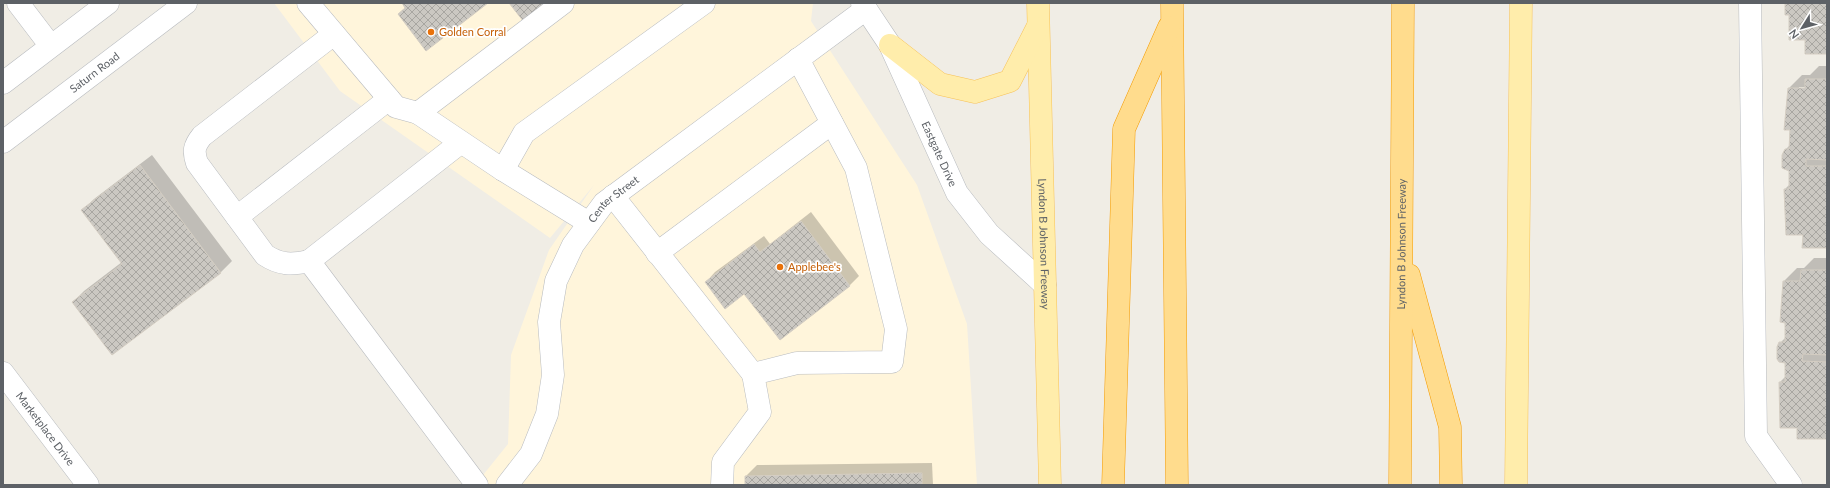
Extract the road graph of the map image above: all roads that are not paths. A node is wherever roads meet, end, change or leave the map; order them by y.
1 (18, 3) edge
2 (108, 3) edge
3 (186, 3) edge
4 (308, 3) edge
5 (563, 3) edge
6 (704, 3) edge
7 (1038, 3) edge
8 (1403, 3) edge
9 (1521, 3) edge
10 (1750, 3) edge
11 (864, 6) edge
12 (1172, 12) edge
13 (1038, 25) junction
14 (334, 34) junction
15 (50, 45) junction
16 (890, 45) junction
17 (798, 59) junction
18 (3, 84) edge
19 (389, 99) junction
20 (418, 113) junction
21 (832, 123) junction
22 (3, 142) edge
23 (460, 142) junction
24 (503, 170) junction
25 (614, 196) junction
26 (237, 217) junction
27 (589, 223) junction
28 (1401, 246) junction
29 (657, 253) junction
30 (309, 261) junction
31 (1045, 285) junction
32 (3, 373) edge
33 (753, 374) junction
34 (88, 485) edge
35 (477, 485) edge
36 (507, 485) edge
37 (722, 485) edge
38 (1050, 485) edge
39 (1113, 485) edge
40 (1177, 485) edge
41 (1400, 485) edge
42 (1451, 485) edge
43 (1516, 485) edge
44 (1791, 485) edge

1 - 15 street
2 - 15 street
3 - 22 street, Saturn Road
4 - 14 street
5 - 20 street
6 - 24 street
7 - 13 main road, Lyndon B Johnson Freeway
8 - 28 highway, Lyndon B Johnson Freeway
9 - 43 main road
10 - 44 street
11 - 16 street, Eastgate Drive
11 - 17 street, Center Street
12 - 39 highway
12 - 40 highway
13 - 16 main road
13 - 31 main road, Lyndon B Johnson Freeway
14 - 19 street
14 - 26 street
15 - 18 street
16 - 31 street, Eastgate Drive
17 - 21 street
17 - 25 street, Center Street
19 - 20 street
19 - 26 street
20 - 23 street
21 - 29 street
21 - 33 street
23 - 24 street
23 - 30 street
24 - 27 street
25 - 27 street, Center Street
25 - 29 street
26 - 30 street
27 - 36 street, Center Street
28 - 41 highway, Lyndon B Johnson Freeway
28 - 42 highway
29 - 33 street
30 - 35 street
31 - 38 main road, Lyndon B Johnson Freeway
32 - 34 street, Marketplace Drive
33 - 37 street

